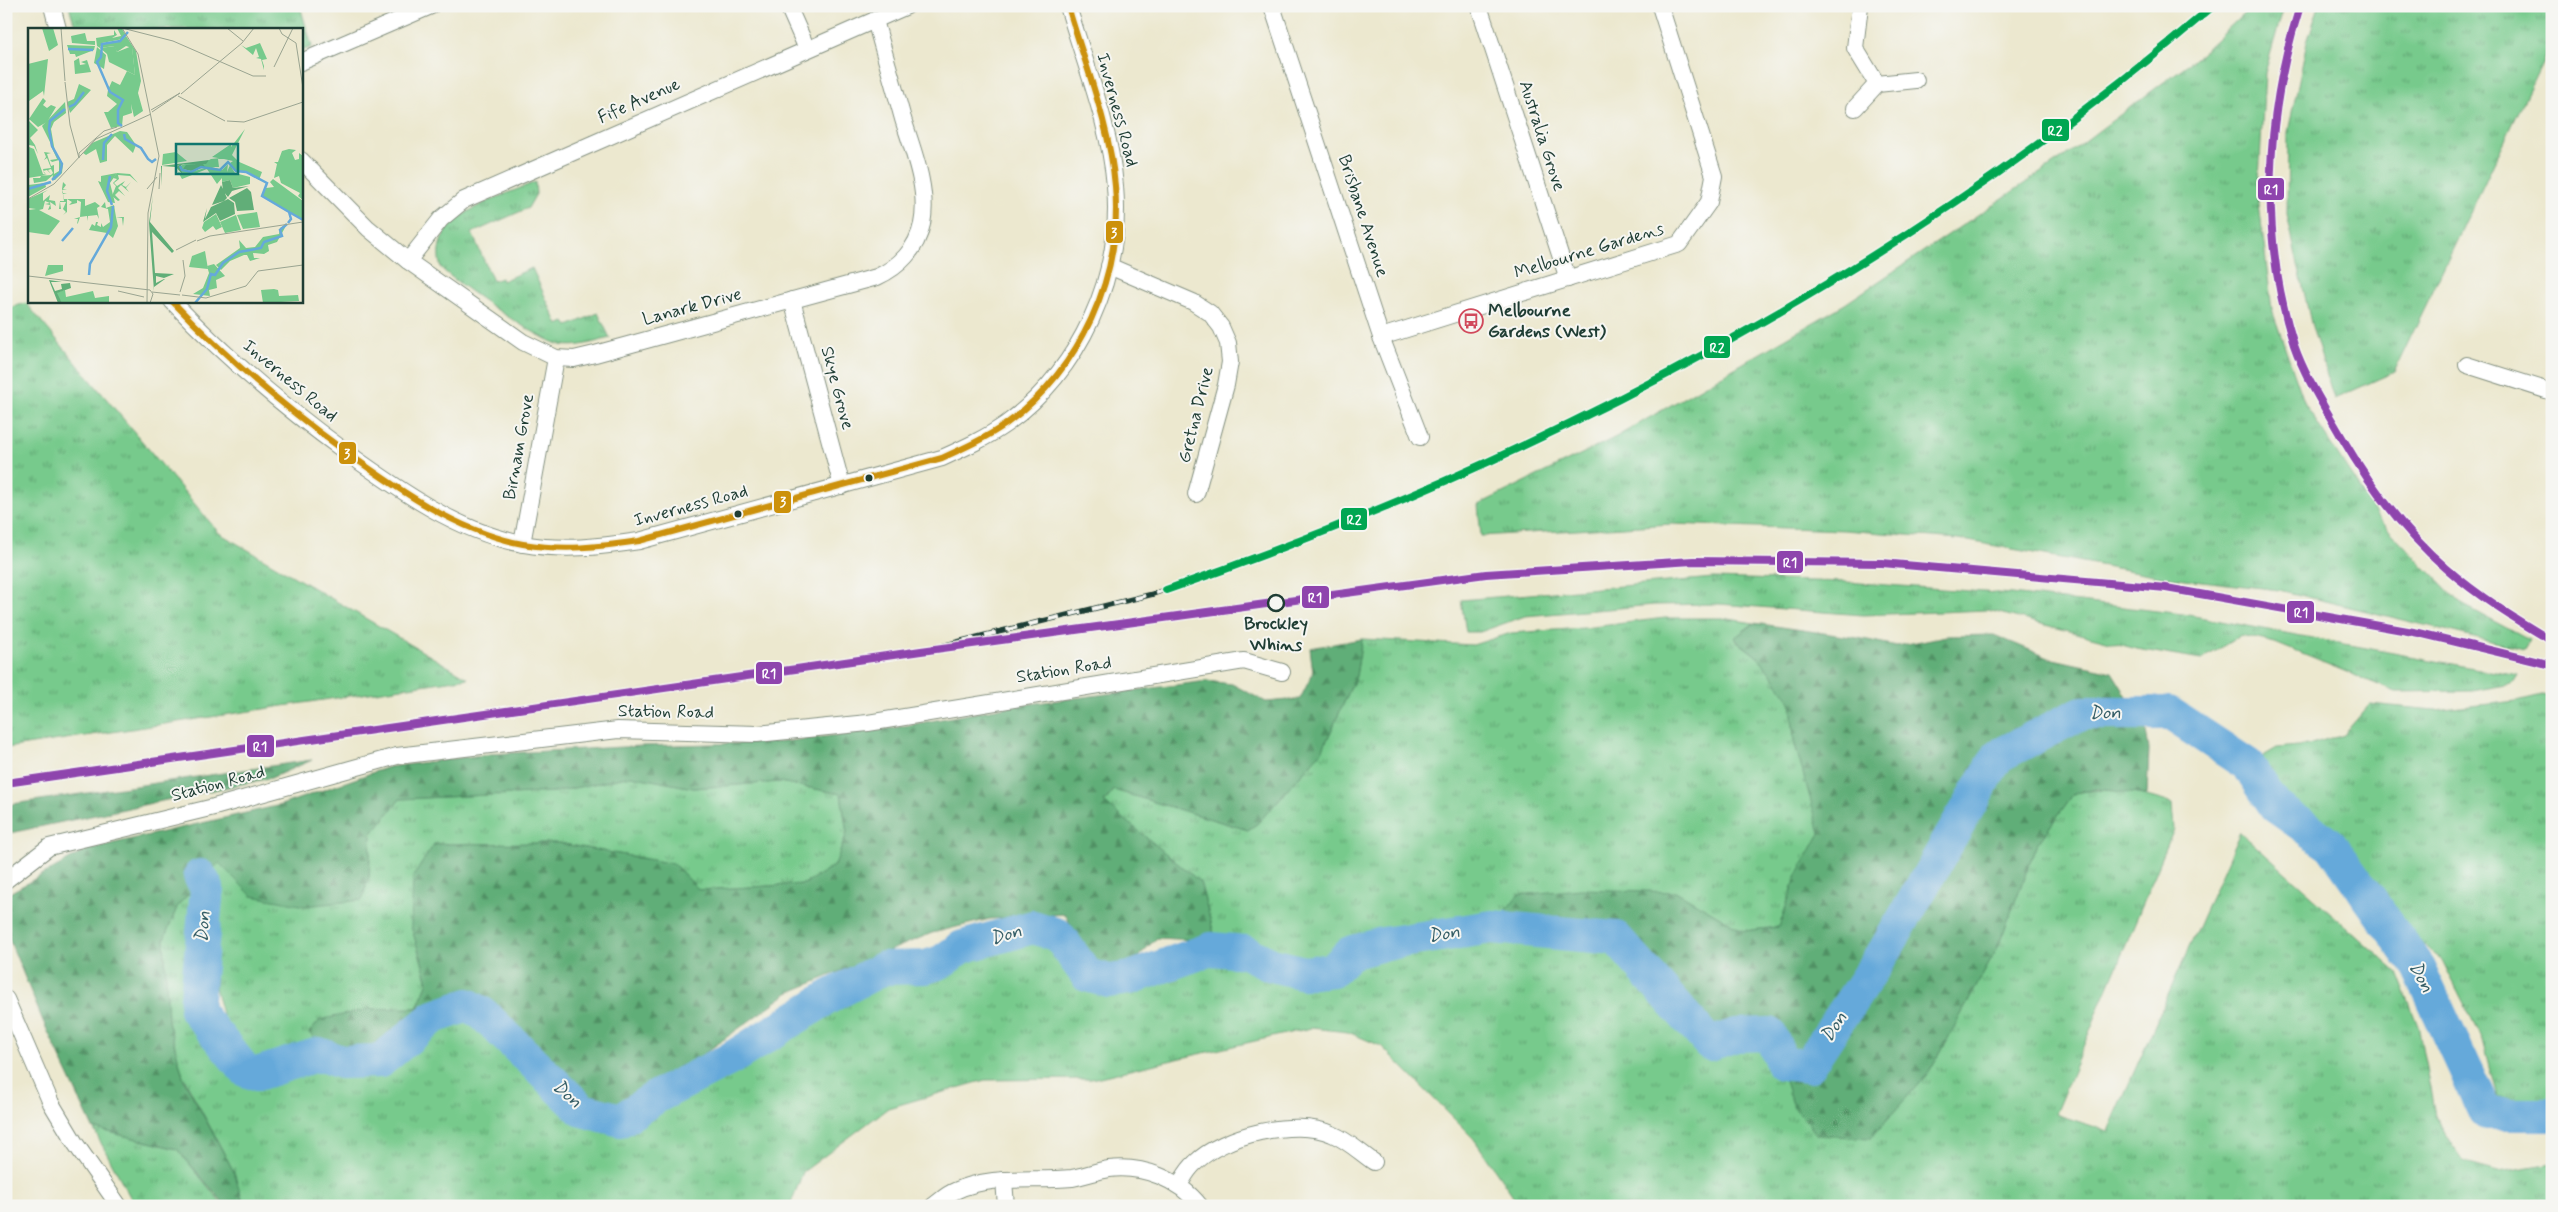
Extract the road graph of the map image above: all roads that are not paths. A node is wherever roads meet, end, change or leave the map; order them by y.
1 (52, 6) edge
2 (431, 6) edge
3 (788, 6) edge
4 (907, 6) edge
5 (1068, 6) edge
6 (1272, 6) edge
7 (1479, 6) edge
8 (1660, 6) edge
9 (1860, 6) edge
10 (875, 20) junction
11 (58, 28) edge
12 (807, 50) junction
13 (302, 62) edge
14 (1916, 80) dead end
15 (1877, 84) junction
16 (1855, 108) dead end
17 (302, 161) edge
18 (408, 261) junction
19 (1109, 266) junction
20 (1568, 279) junction
21 (792, 300) junction
22 (173, 302) edge
23 (1381, 337) junction
24 (556, 358) junction
25 (2467, 365) dead end
26 (2552, 392) edge
27 (1420, 437) dead end
28 (842, 486) junction
29 (1196, 494) dead end
30 (522, 544) junction
31 (1282, 672) dead end
32 (6, 880) edge
33 (6, 999) edge
34 (1374, 1162) dead end
35 (1004, 1180) junction
36 (1179, 1185) junction
37 (119, 1206) edge
38 (933, 1206) edge
39 (1006, 1206) edge
40 (1200, 1206) edge

1 - 11 street
2 - 13 street
3 - 12 street
4 - 10 street, Fife Avenue
5 - 19 street, Inverness Road
6 - 23 street, Brisbane Avenue
7 - 20 street, Australia Grove
8 - 20 street, Melbourne Gardens
9 - 15 street
10 - 12 street, Fife Avenue
10 - 21 street, Lanark Drive
12 - 18 street, Fife Avenue
14 - 15 street
15 - 16 street
17 - 18 street, Lanark Drive
18 - 24 street, Lanark Drive
19 - 28 street, Inverness Road
19 - 29 street, Gretna Drive
20 - 23 street, Melbourne Gardens
21 - 24 street, Lanark Drive
21 - 28 street, Skye Grove
22 - 30 street, Inverness Road
23 - 27 street, Brisbane Avenue
24 - 30 street, Birnam Grove
25 - 26 street
28 - 30 street, Inverness Road
31 - 32 street, Station Road
33 - 37 street
34 - 36 street
35 - 36 street
35 - 38 street
35 - 39 street
36 - 40 street

